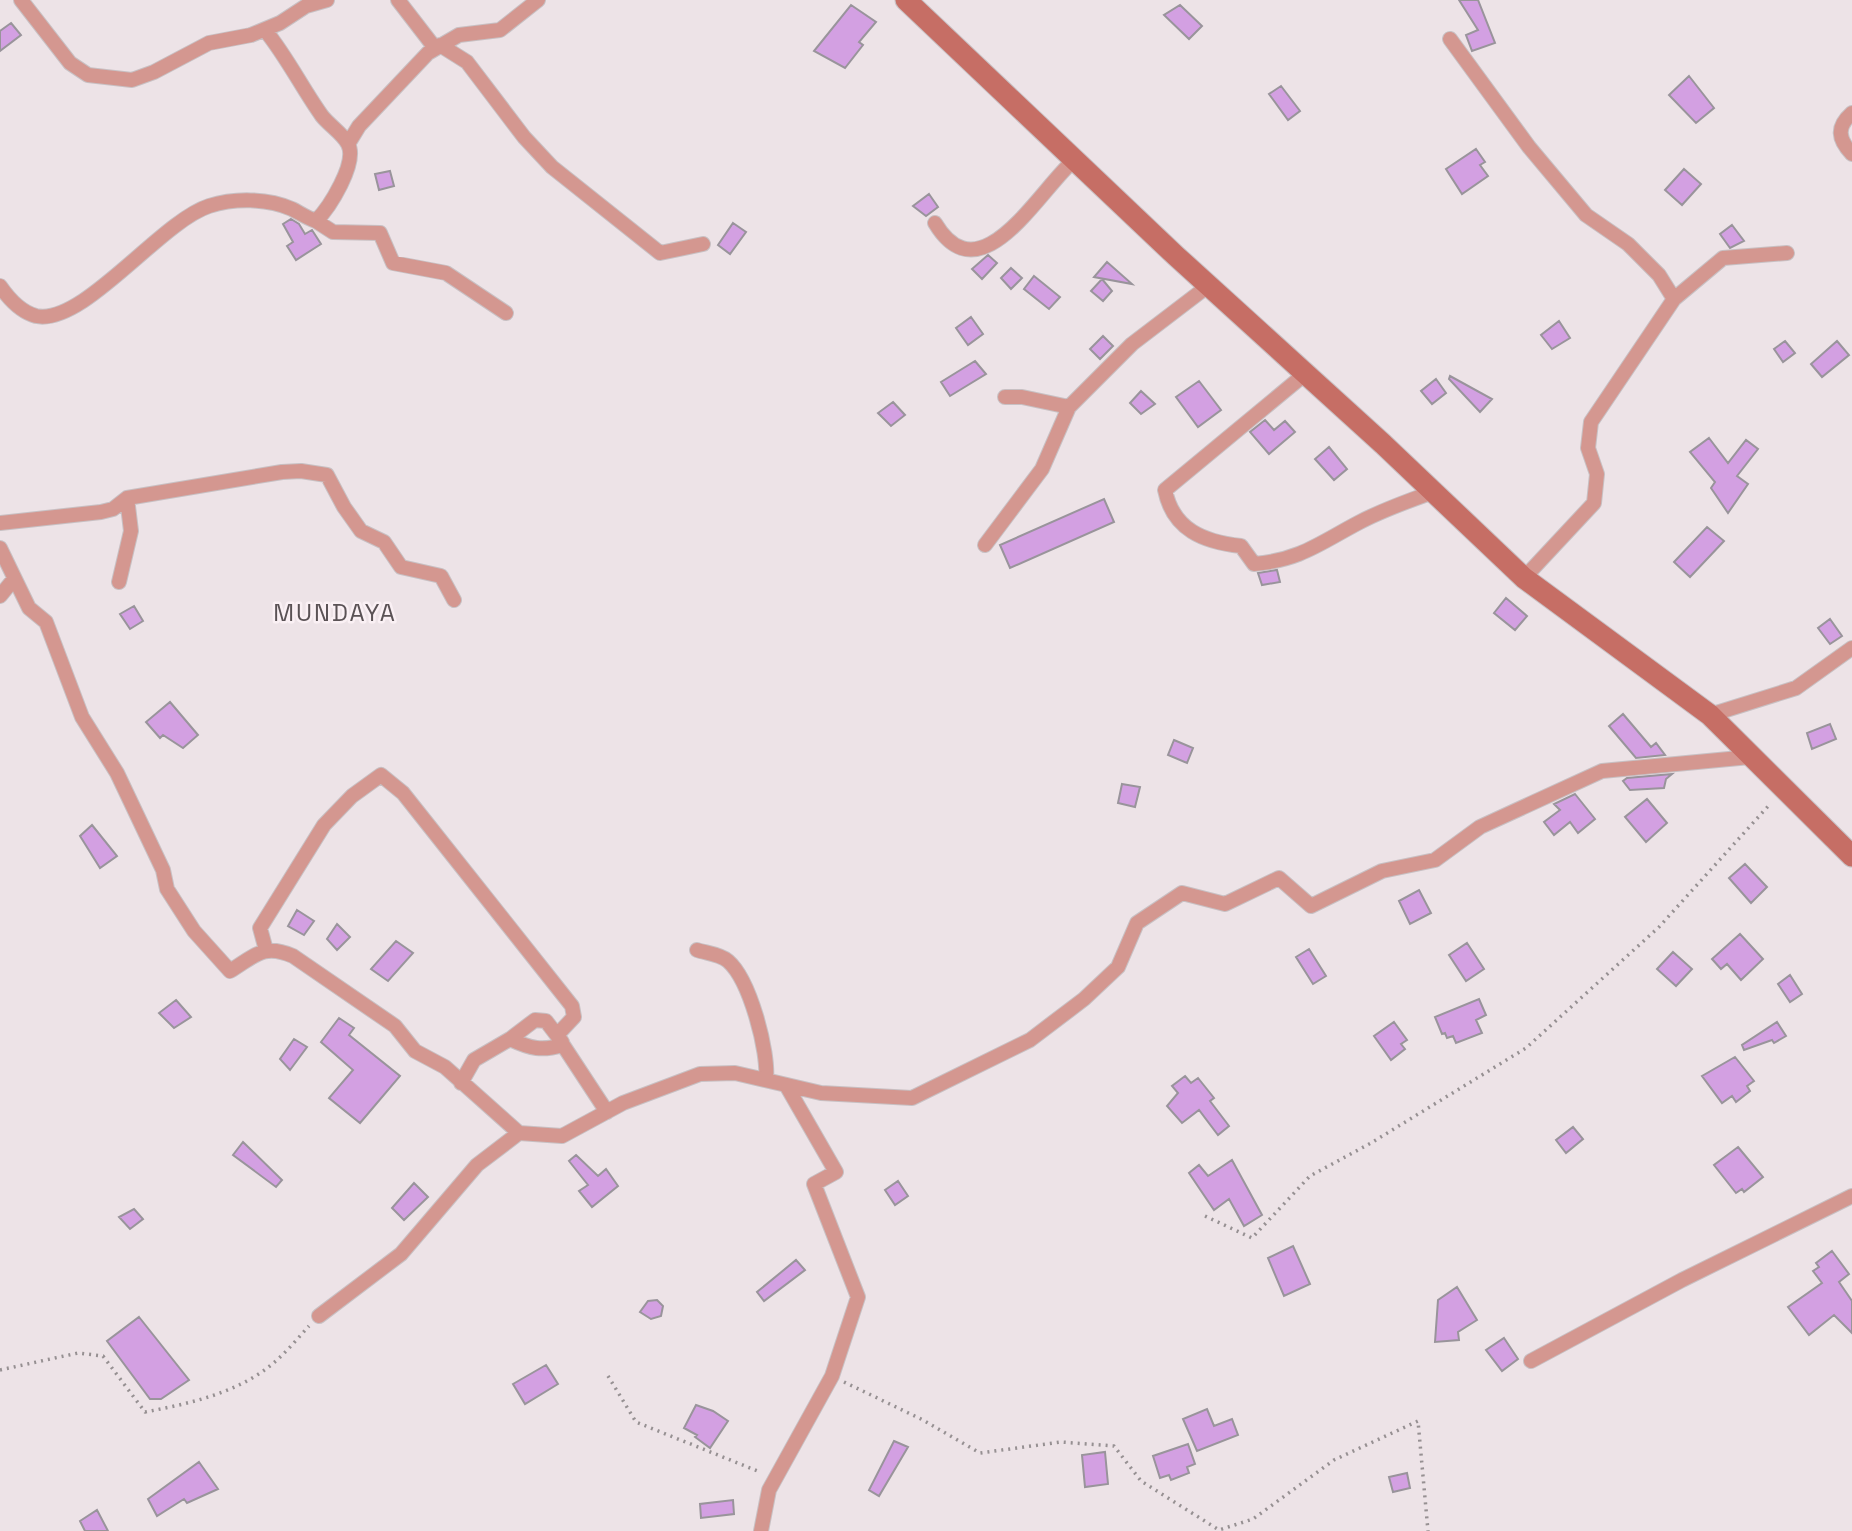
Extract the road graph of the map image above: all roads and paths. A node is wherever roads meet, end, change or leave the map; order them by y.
1 (21, 0) edge
2 (327, 0) edge
3 (398, 0) edge
4 (538, 0) edge
5 (906, 0) edge
6 (265, 30) junction
7 (1450, 39) dead end
8 (438, 47) junction
9 (1852, 113) edge
10 (348, 144) junction
11 (1852, 154) edge
12 (1074, 160) junction
13 (316, 221) junction
14 (935, 223) dead end
15 (703, 244) dead end
16 (1787, 253) dead end
17 (0, 286) edge
18 (1208, 286) junction
19 (1674, 299) junction
20 (5, 303) edge
21 (506, 313) dead end
22 (1305, 373) junction
23 (1005, 397) dead end
24 (1069, 407) junction
25 (1433, 492) junction
26 (127, 498) junction
27 (0, 523) edge
28 (985, 545) dead end
29 (0, 548) edge
30 (1524, 578) junction
31 (14, 579) junction
32 (119, 582) dead end
33 (0, 596) edge
34 (454, 600) dead end
35 (1852, 648) edge
36 (1710, 715) junction
37 (1750, 757) junction
38 (1784, 789) junction
39 (1852, 856) edge
40 (266, 950) junction
41 (697, 950) dead end
42 (510, 1039) junction
43 (560, 1039) junction
44 (766, 1080) junction
45 (461, 1083) junction
46 (786, 1085) junction
47 (607, 1112) junction
48 (519, 1133) junction
49 (1852, 1196) edge
50 (1205, 1216) dead end
51 (319, 1316) joint
52 (1531, 1360) dead end
53 (0, 1370) edge
54 (608, 1376) dead end
55 (832, 1376) junction
56 (775, 1479) junction
57 (761, 1531) edge
58 (1429, 1531) edge

1 - 6 street
2 - 6 street
3 - 8 street
4 - 8 street
5 - 12 main road
6 - 10 street
7 - 19 street
8 - 10 street
8 - 15 street
9 - 11 street
10 - 13 street
12 - 14 street
12 - 18 main road
13 - 20 street
13 - 21 street
16 - 19 street
17 - 20 street
18 - 22 main road
18 - 24 street
19 - 30 street
22 - 25 main road
22 - 25 street
23 - 24 street
24 - 28 street
25 - 30 main road
26 - 27 street
26 - 32 street
26 - 34 street
29 - 31 street
30 - 36 main road
31 - 33 street
31 - 40 street
35 - 36 street
36 - 37 main road
37 - 38 main road
37 - 46 street
38 - 39 main road
38 - 50 path
40 - 43 street
40 - 45 street
41 - 44 street
42 - 43 street
42 - 43 street
42 - 45 street
43 - 47 street
44 - 46 street
44 - 47 street
45 - 48 street
46 - 55 street
47 - 48 street
48 - 51 street
49 - 52 street
51 - 53 path
54 - 56 path
55 - 56 street
55 - 58 path
56 - 57 street

